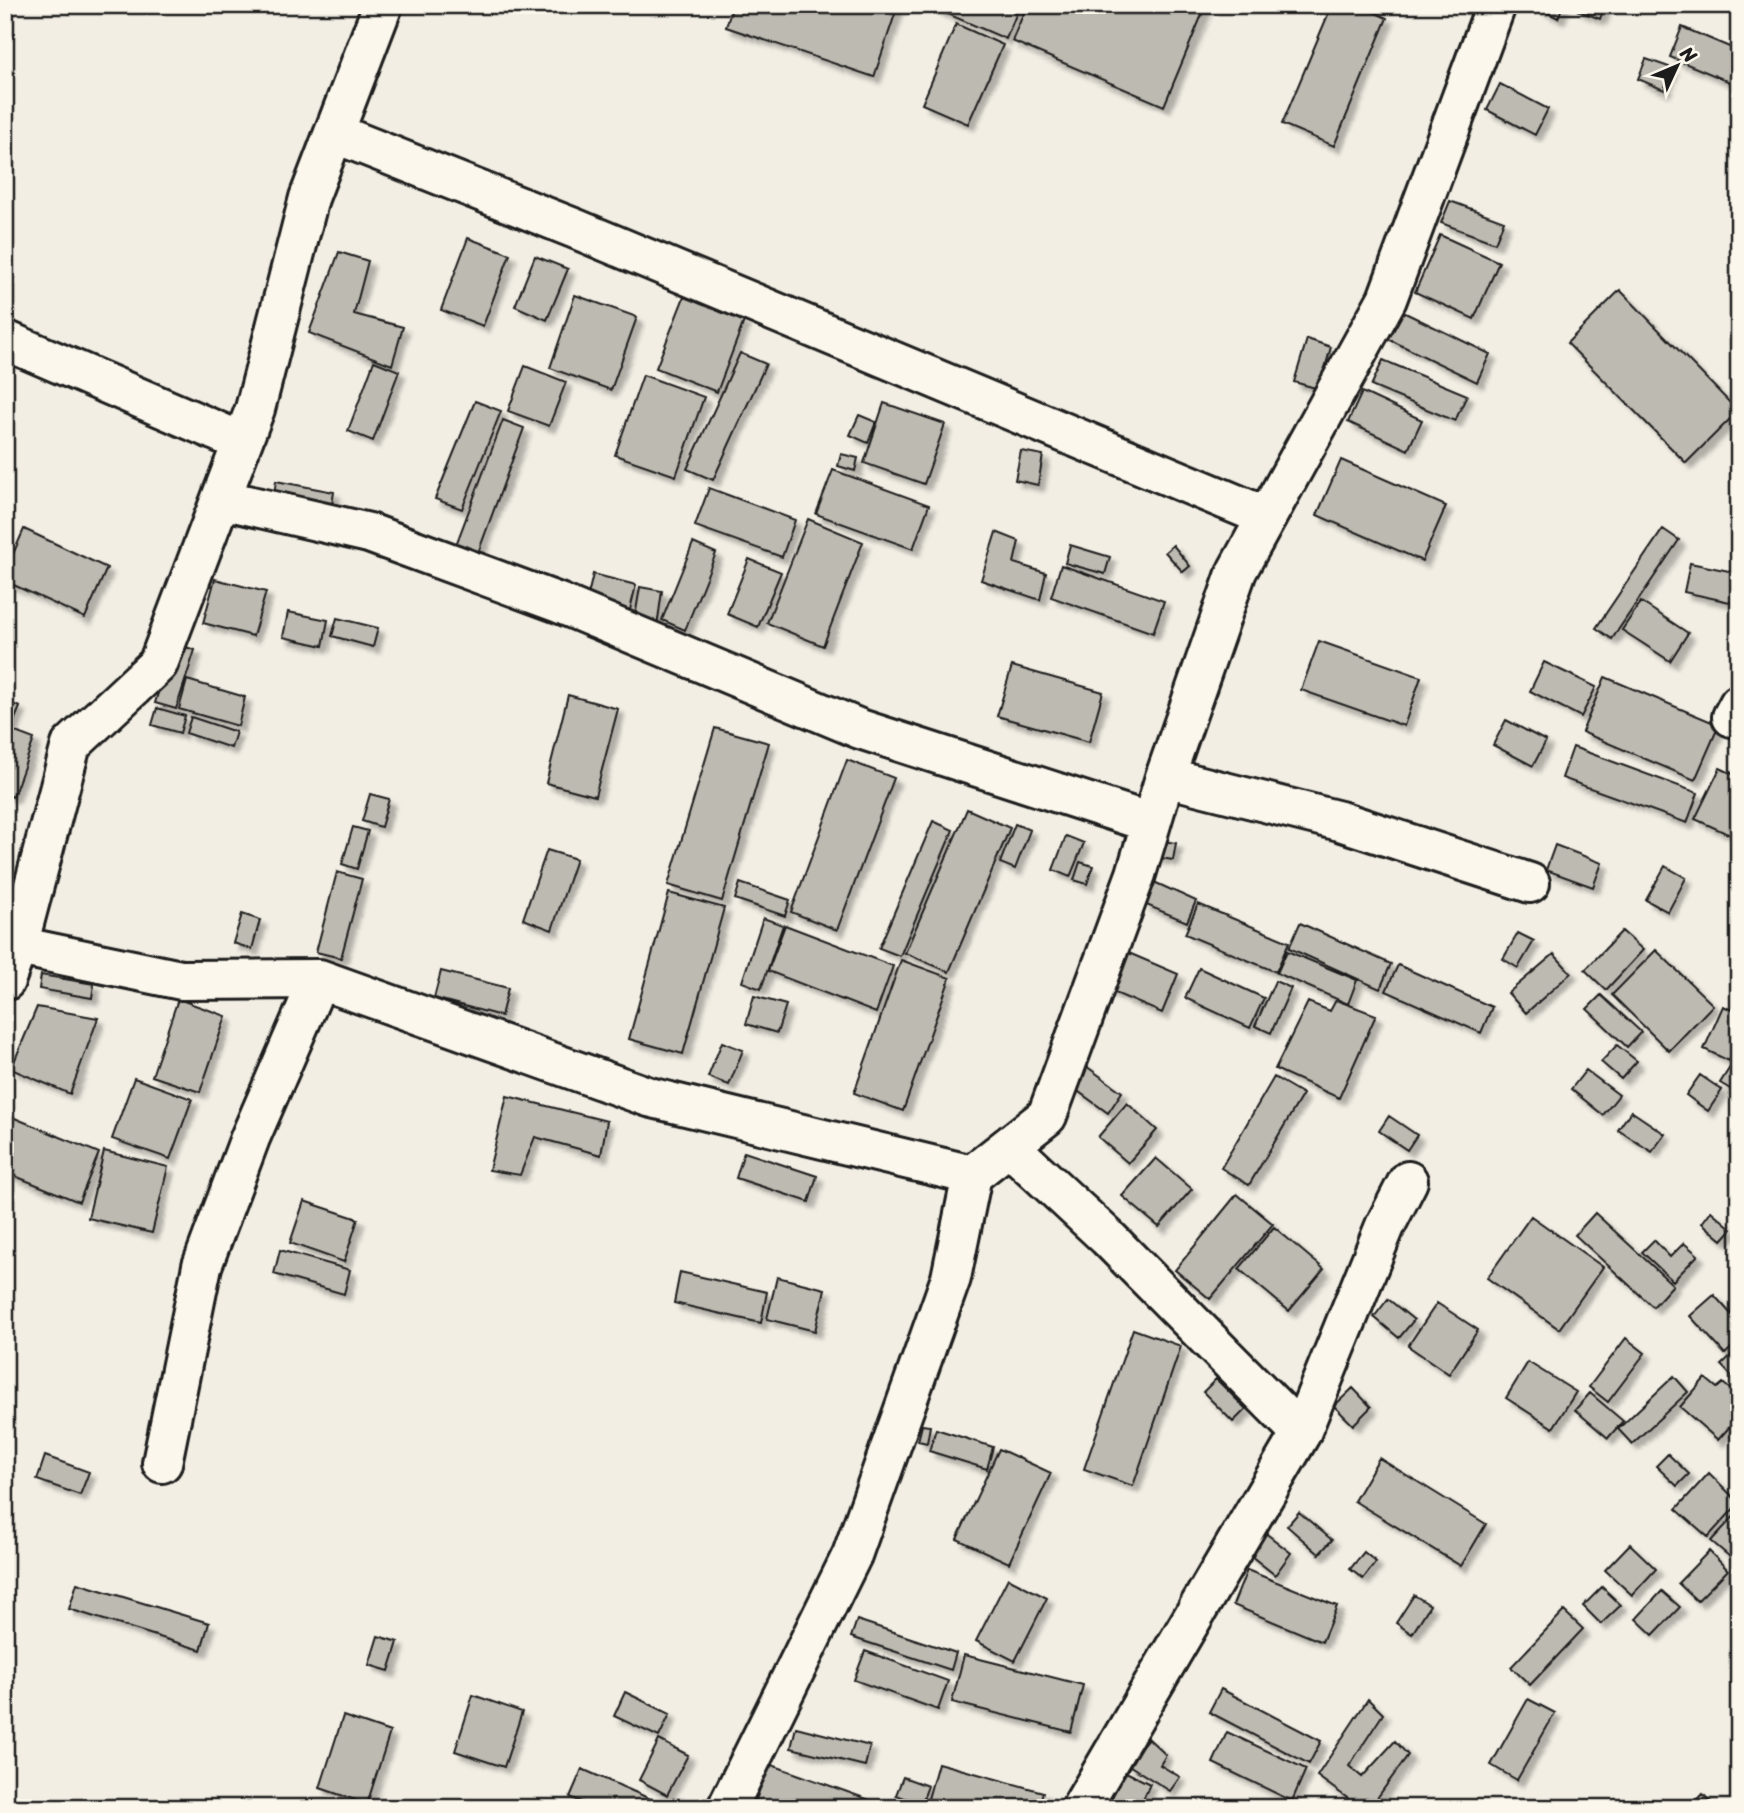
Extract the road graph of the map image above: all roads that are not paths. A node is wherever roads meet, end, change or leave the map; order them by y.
1 (383, 5) edge
2 (1496, 5) edge
3 (334, 133) junction
4 (5, 340) edge
5 (242, 442) junction
6 (221, 499) junction
7 (1267, 517) junction
8 (1165, 777) junction
9 (1151, 822) junction
10 (1530, 883) dead end
11 (12, 943) edge
12 (319, 979) junction
13 (5, 981) edge
14 (1009, 1146) junction
15 (972, 1175) junction
16 (1408, 1181) dead end
17 (1301, 1433) junction
18 (162, 1464) dead end
19 (727, 1808) edge
20 (1081, 1808) edge

1 - 3 street
2 - 7 street
3 - 5 street
3 - 7 street
4 - 5 street
5 - 6 street
6 - 9 street
6 - 11 street
7 - 8 street
8 - 9 street
8 - 10 street
9 - 14 street
11 - 12 street
11 - 13 street
12 - 15 street
12 - 18 street
14 - 15 street
14 - 17 street
15 - 19 street
16 - 17 street
17 - 20 street

